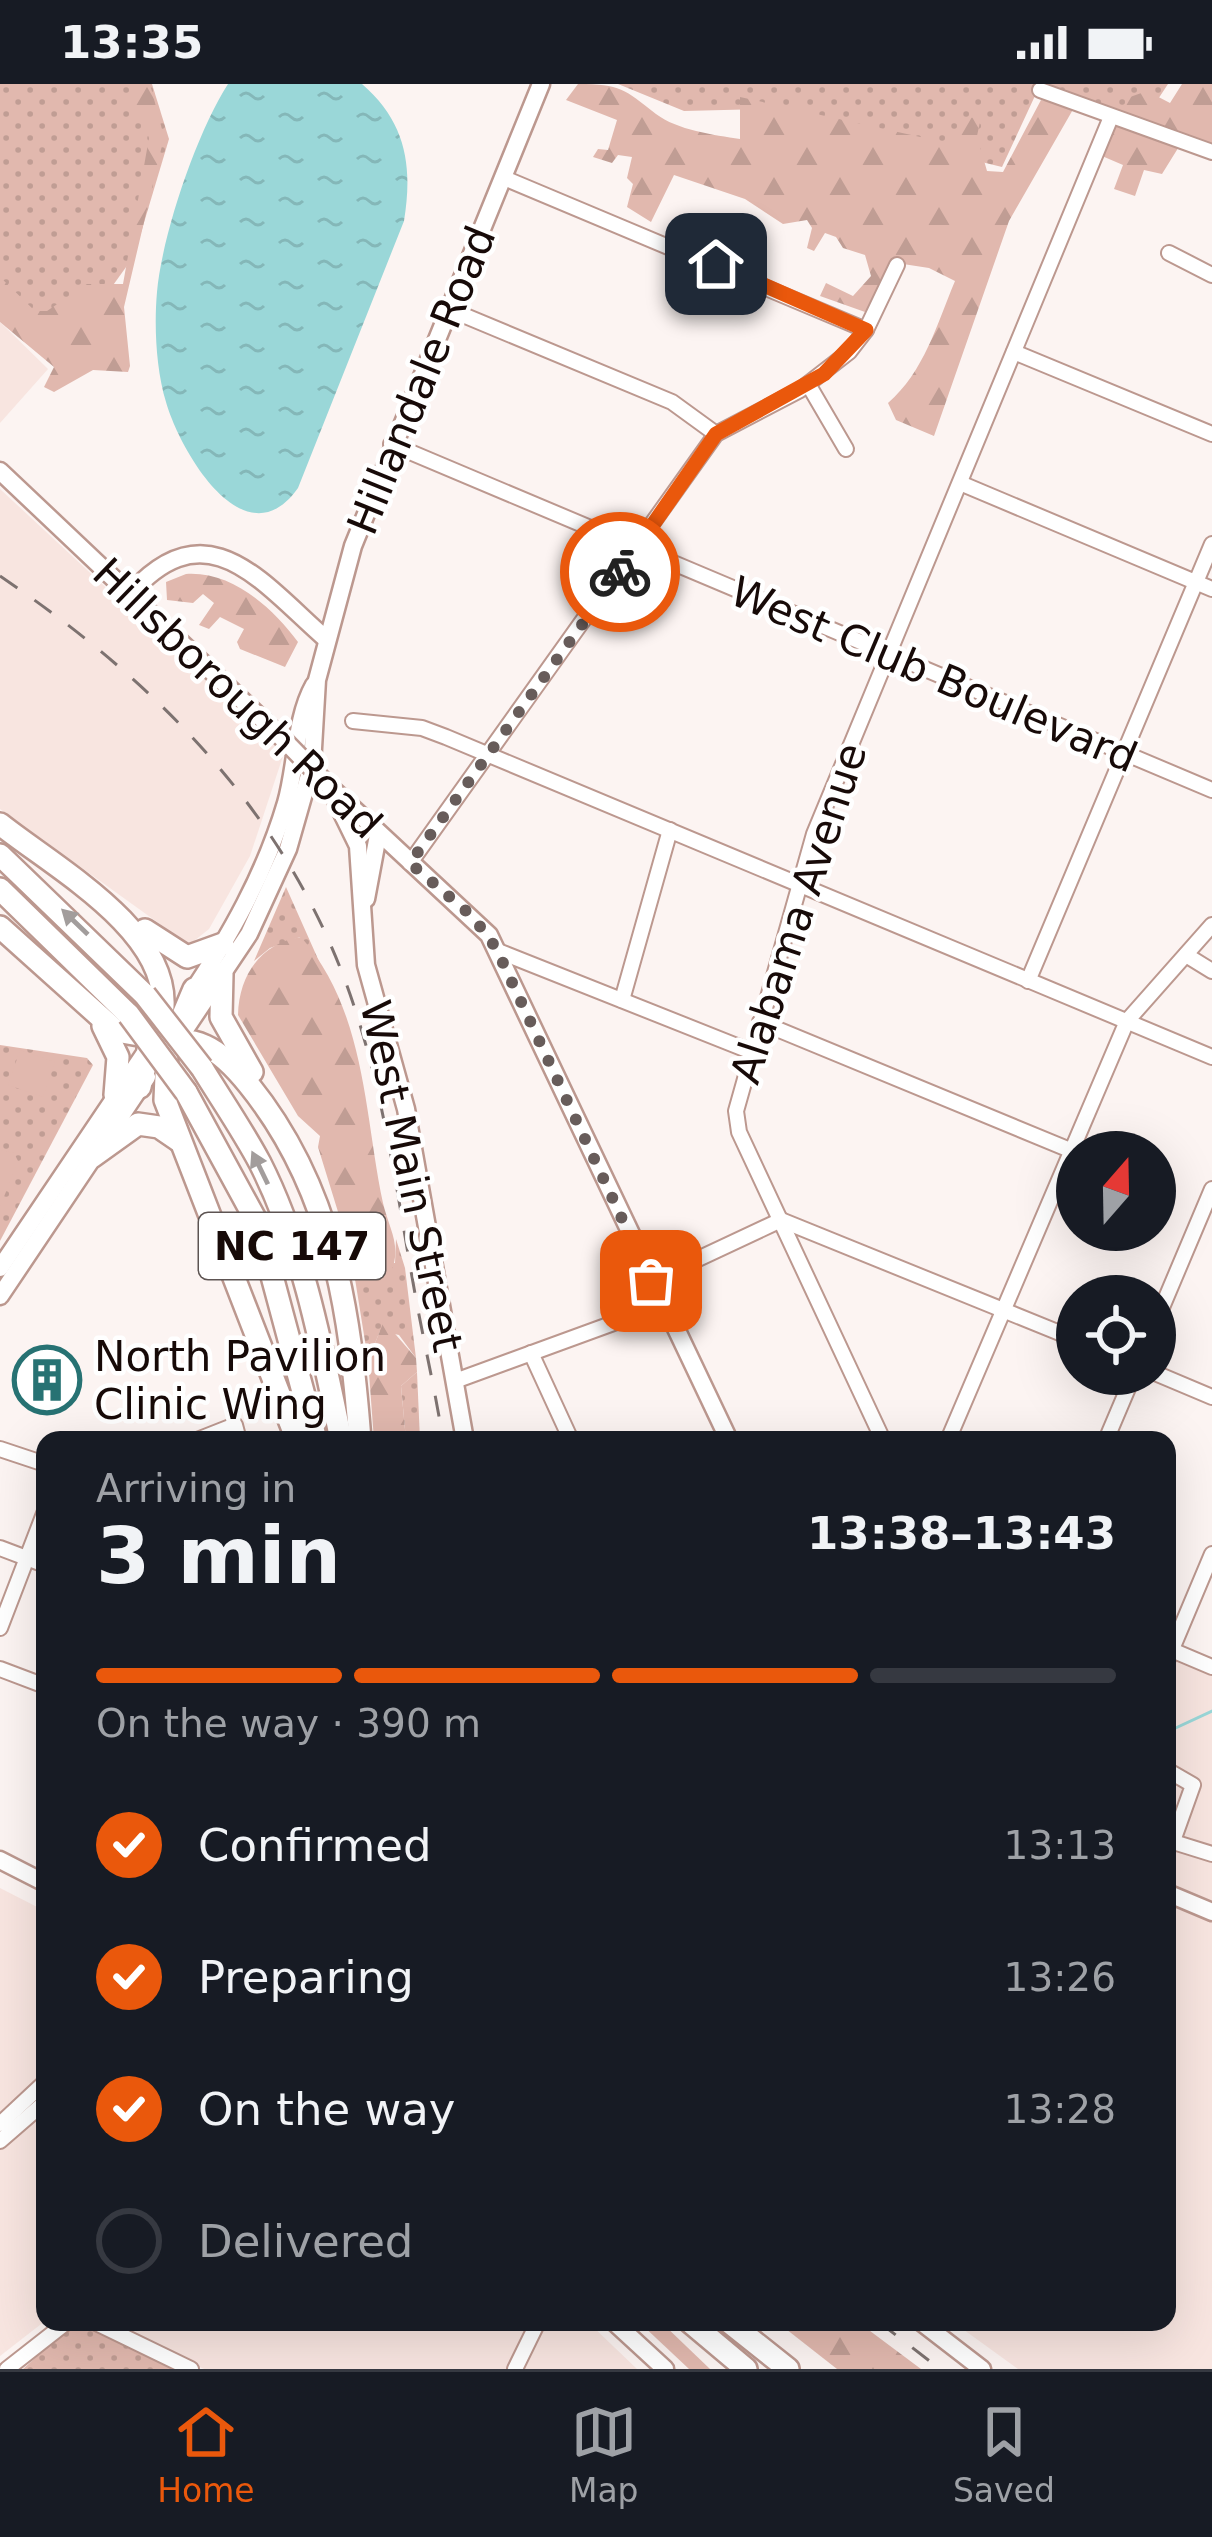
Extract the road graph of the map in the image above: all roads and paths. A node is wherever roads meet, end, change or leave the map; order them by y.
1 (541, 84) edge
2 (1040, 90) dead end
3 (1111, 117) junction
4 (1212, 152) edge
5 (504, 178) junction
6 (1168, 253) dead end
7 (897, 265) dead end
8 (1212, 275) edge
9 (451, 310) junction
10 (866, 330) junction
11 (1015, 352) junction
12 (808, 384) junction
13 (716, 434) junction
14 (1212, 434) edge
15 (391, 445) junction
16 (846, 449) dead end
17 (0, 471) edge
18 (960, 483) junction
19 (1212, 544) edge
20 (636, 550) junction
21 (1196, 583) junction
22 (1212, 589) edge
23 (131, 593) junction
24 (326, 639) junction
25 (887, 656) junction
26 (317, 680) junction
27 (353, 721) dead end
28 (1123, 753) junction
29 (489, 755) junction
30 (329, 786) junction
31 (1212, 790) edge
32 (0, 824) edge
33 (670, 830) junction
34 (378, 835) junction
35 (0, 855) edge
36 (410, 863) junction
37 (800, 885) junction
38 (0, 889) edge
39 (89, 894) junction
40 (360, 912) junction
41 (1212, 925) edge
42 (0, 927) edge
43 (224, 944) junction
44 (500, 953) junction
45 (1186, 955) junction
46 (1212, 971) edge
47 (222, 974) junction
48 (1028, 982) junction
49 (194, 989) joint
50 (622, 1000) junction
51 (98, 1015) junction
52 (1127, 1021) junction
53 (760, 1022) junction
54 (164, 1042) junction
55 (752, 1052) junction
56 (1212, 1057) edge
57 (144, 1081) joint
58 (115, 1095) junction
59 (280, 1126) junction
60 (1078, 1131) edge
61 (178, 1140) junction
62 (1056, 1144) edge
63 (92, 1157) junction
64 (1056, 1184) edge
65 (1212, 1189) edge
66 (782, 1220) junction
67 (0, 1268) edge
68 (1176, 1275) edge
69 (651, 1281) junction
70 (0, 1296) edge
71 (663, 1305) junction
72 (1005, 1309) junction
73 (1056, 1331) edge
74 (531, 1353) junction
75 (455, 1381) junction
76 (1176, 1382) edge
77 (1124, 1395) edge
78 (1212, 1397) edge
79 (293, 1431) edge
80 (314, 1431) edge
81 (339, 1431) edge
82 (359, 1431) edge
83 (464, 1431) edge
84 (567, 1431) edge
85 (725, 1431) edge
86 (879, 1431) edge
87 (952, 1431) edge
88 (1110, 1431) edge
89 (0, 1448) edge
90 (36, 1462) edge
91 (36, 1534) edge
92 (0, 1548) edge
93 (1212, 1554) edge
94 (27, 1558) junction
95 (36, 1562) edge
96 (0, 1628) edge
97 (1176, 1637) edge
98 (1176, 1655) edge
99 (1212, 1667) edge
100 (0, 1669) edge
101 (36, 1683) edge
102 (1176, 1775) edge
103 (1176, 1825) edge
104 (1176, 1842) edge
105 (1212, 1853) edge
106 (0, 1860) edge
107 (36, 1878) edge
108 (1176, 1897) edge
109 (1212, 1912) edge
110 (36, 2090) edge
111 (36, 2110) edge
112 (0, 2124) edge
113 (0, 2140) edge
114 (56, 2331) edge
115 (113, 2331) edge
116 (534, 2331) edge
117 (624, 2331) edge
118 (701, 2331) edge
119 (741, 2331) edge
120 (933, 2331) edge
121 (7, 2369) edge
122 (191, 2369) edge
123 (515, 2369) edge
124 (665, 2369) edge
125 (746, 2369) edge
126 (788, 2369) edge
127 (982, 2369) edge

1 - 5 main road, Hillandale Road
2 - 3 street
3 - 4 street
3 - 11 street, Alabama Avenue
5 - 9 main road, Hillandale Road
5 - 10 street
6 - 8 street
7 - 10 street
9 - 13 street
9 - 15 main road, Hillandale Road
10 - 12 street
11 - 14 street
11 - 18 street, Alabama Avenue
12 - 13 street
12 - 16 street
13 - 20 street
15 - 20 street, West Club Boulevard
15 - 24 main road, Hillandale Road
17 - 23 main road, Hillsborough Road
18 - 21 street
18 - 25 street, Alabama Avenue
19 - 21 street
20 - 25 street, West Club Boulevard
20 - 29 street
21 - 22 street
21 - 28 street
23 - 24 main road
23 - 30 main road, Hillsborough Road, bridge
24 - 26 main road, Hillandale Road
25 - 28 street, West Club Boulevard
25 - 37 street, Alabama Avenue
26 - 43 main road, Hillandale Road
26 - 47 main road, Hillandale Road
27 - 29 street
28 - 31 street, West Club Boulevard
28 - 48 street
29 - 33 street
29 - 36 street
30 - 34 main road, Hillsborough Road
30 - 40 main road, West Main Street
32 - 39 highway
33 - 37 street
33 - 50 street
34 - 36 main road, Hillsborough Road
34 - 40 main road, West Main Street
81 -> 35 highway, NC 147, bridge
36 - 44 main road, Hillsborough Road
37 - 48 street
37 - 53 street, Alabama Avenue
38 - 80 highway, NC 147, bridge
39 - 43 highway
39 - 54 highway
40 - 75 main road, West Main Street
41 - 45 street
42 - 51 highway
43 - 49 main road, Hillandale Road
44 - 50 street
44 - 69 main road, Hillsborough Road
45 - 46 street
45 - 52 street
47 - 54 main road, Hillandale Road
47 - 59 highway
48 - 52 street
49 - 54 highway
50 - 55 street
51 - 54 highway
51 - 58 highway
52 - 56 street
52 - 60 street
53 - 55 street, Alabama Avenue
53 - 62 street
54 - 57 highway
54 - 58 main road, Hillandale Road
54 - 59 highway
54 - 61 highway
55 - 66 street, Alabama Avenue
57 - 63 main road
58 - 67 main road, Hillandale Road
59 - 82 highway
61 - 63 highway
61 - 79 highway
63 - 70 main road
64 - 72 street
65 - 68 street
66 - 69 street
66 - 72 street
66 - 86 street, Alabama Avenue
69 - 71 main road, Hillsborough Road
71 - 74 street
71 - 85 main road, Hillsborough Road
72 - 73 street
72 - 87 street
74 - 75 street
74 - 84 street
75 - 83 main road, West Main Street
76 - 78 street
77 - 88 street
89 - 90 street
91 - 94 street
92 - 94 street
93 - 97 street
94 - 95 street
94 - 96 street
98 - 99 street
100 - 101 street
102 - 103 street
104 - 105 street
106 - 107 main road
108 - 109 main road
110 - 112 street
111 - 113 street
114 - 121 street
115 - 122 street
116 - 123 street
117 - 124 main road
118 - 125 highway
119 - 126 highway
120 - 127 main road

